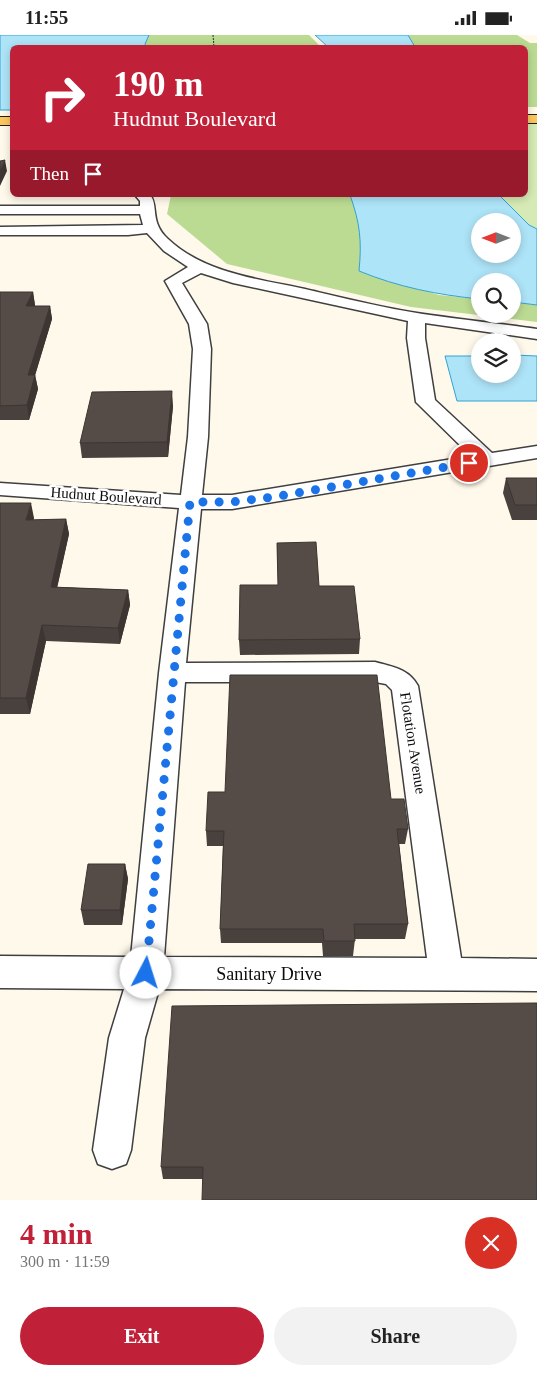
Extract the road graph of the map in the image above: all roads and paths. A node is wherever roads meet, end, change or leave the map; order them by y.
1 (145, 203) edge
2 (0, 210) edge
3 (151, 228) junction
4 (0, 231) edge
5 (200, 267) junction
6 (417, 318) junction
7 (537, 334) edge
8 (537, 452) edge
9 (487, 460) junction
10 (0, 489) edge
11 (190, 502) junction
12 (172, 673) junction
13 (0, 972) edge
14 (146, 973) junction
15 (446, 974) junction
16 (537, 975) edge
17 (112, 1150) dead end

1 - 2 street
1 - 3 street
3 - 4 street
3 - 5 street
5 - 6 street
5 - 11 street
6 - 7 street
6 - 9 street
8 - 9 street, Hudnut Boulevard
9 - 11 street, Hudnut Boulevard
10 - 11 street, Hudnut Boulevard
11 - 12 street
12 - 14 street
12 - 15 street, Flotation Avenue
13 - 14 street, Sanitary Drive
14 - 15 street, Sanitary Drive
14 - 17 street
15 - 16 street, Sanitary Drive

